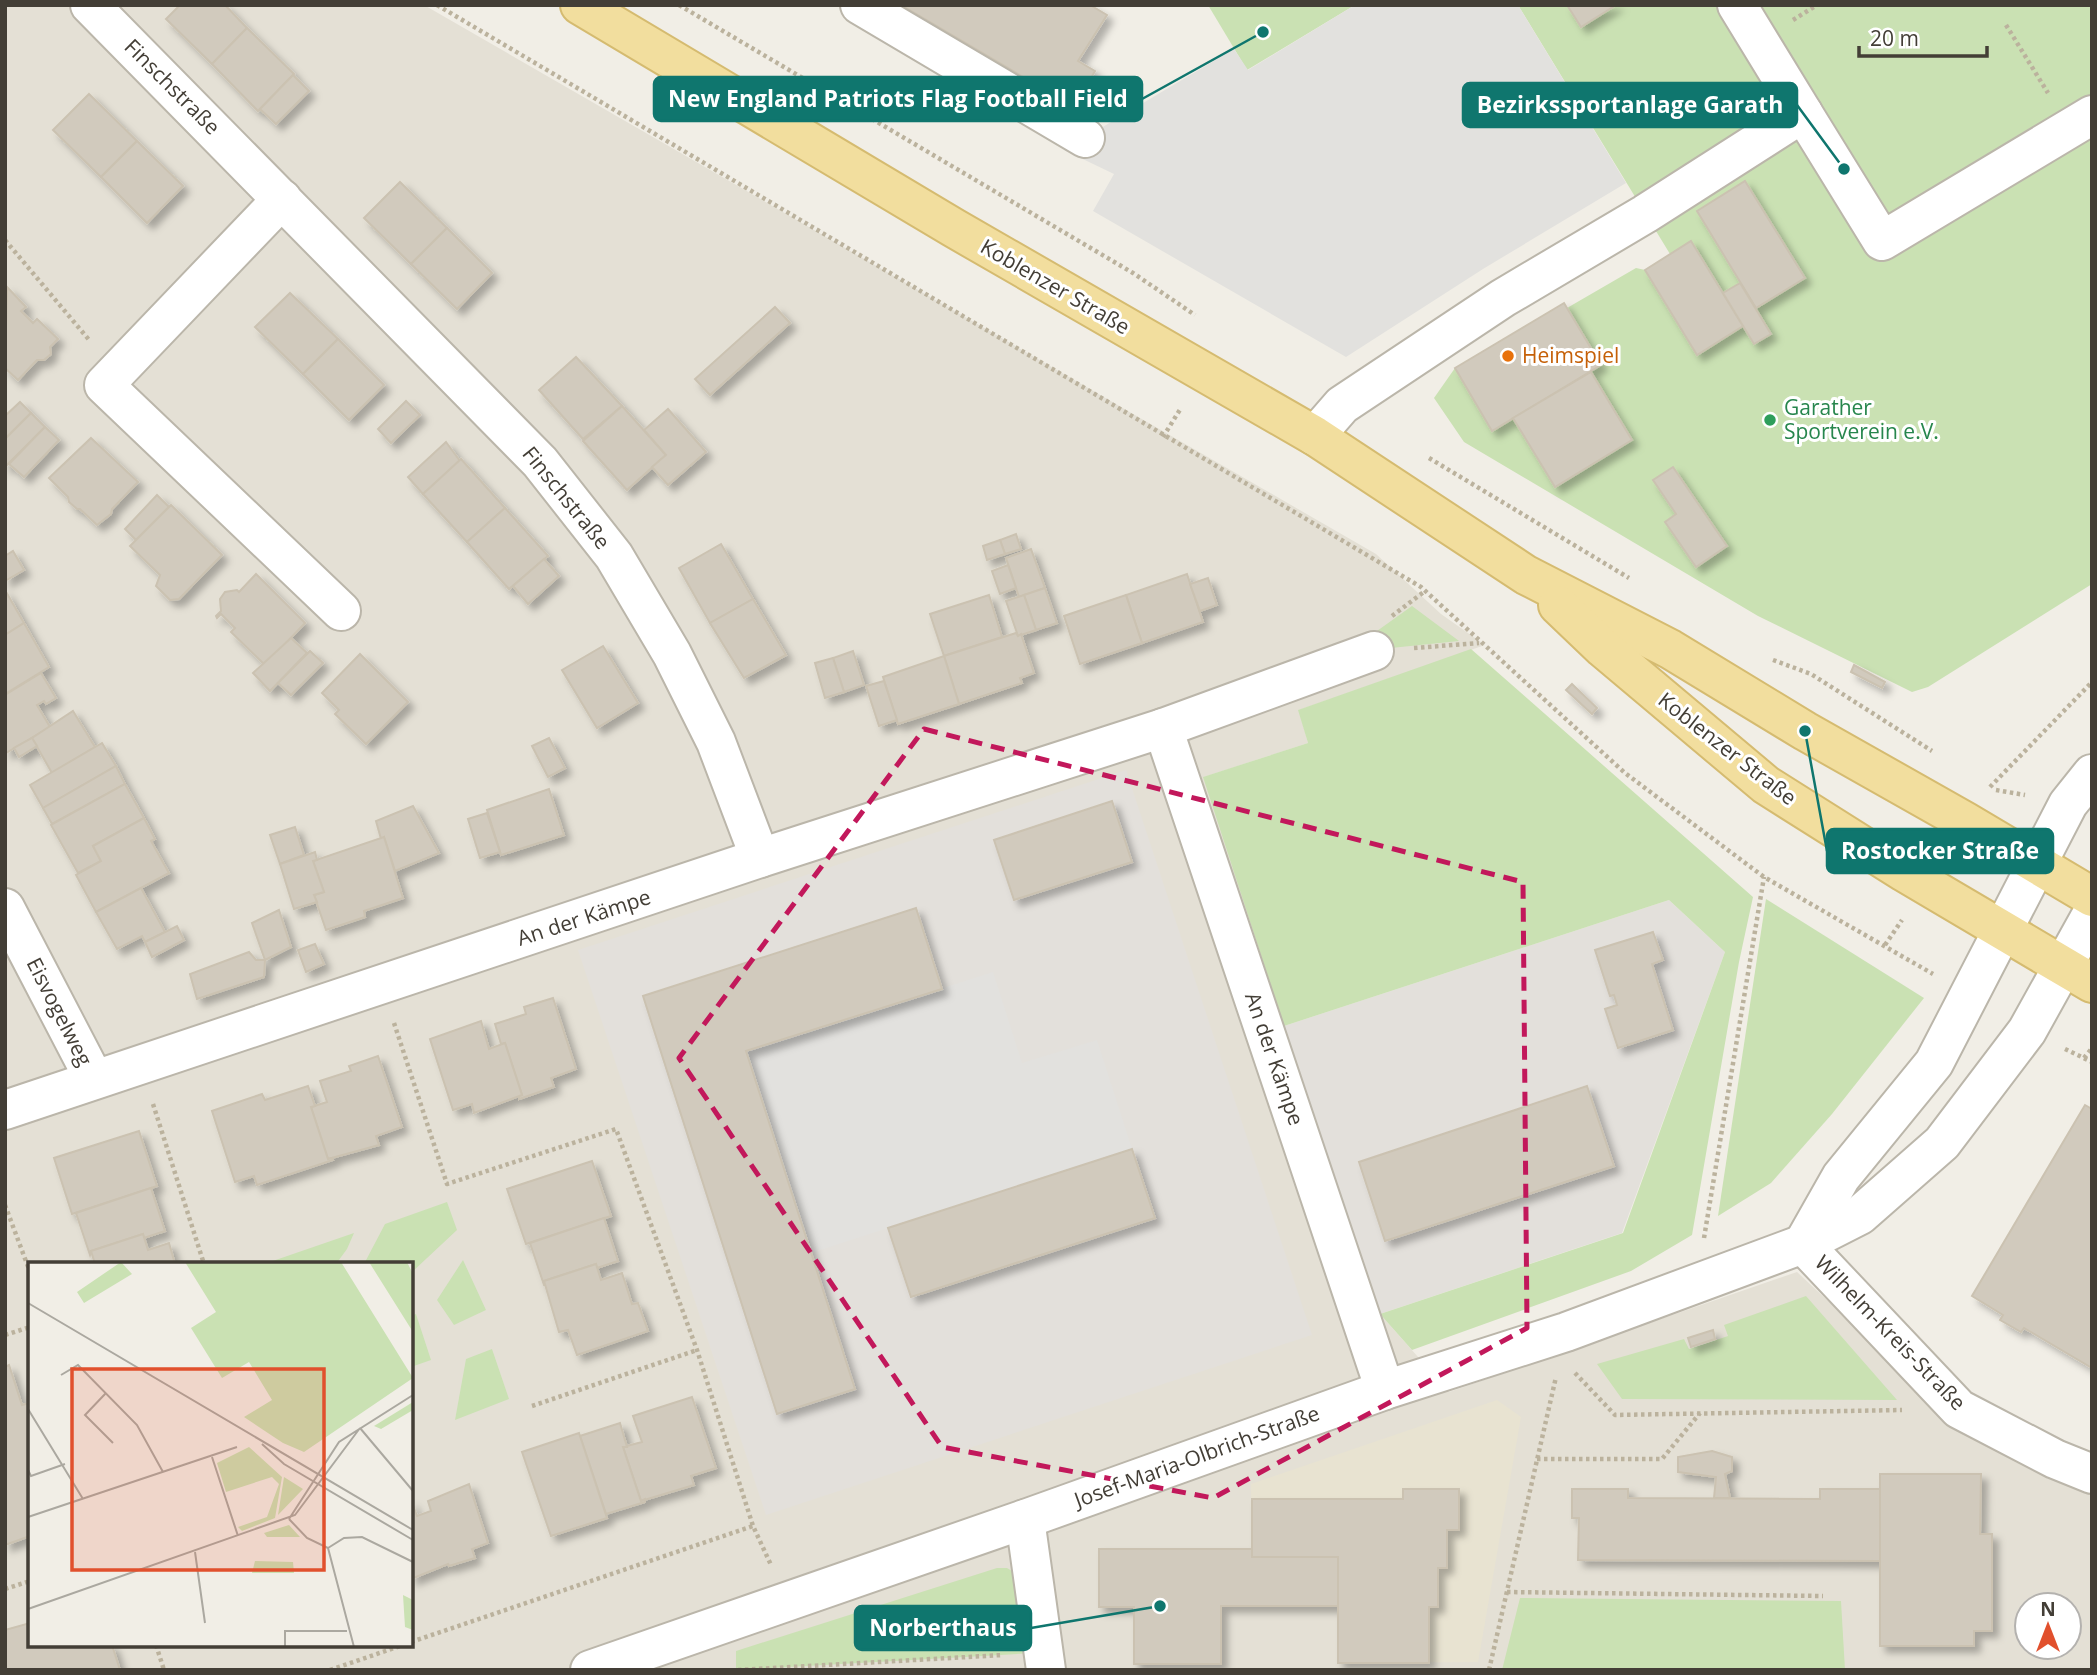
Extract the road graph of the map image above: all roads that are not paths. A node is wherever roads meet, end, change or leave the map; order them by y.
1 (90, 5) edge
2 (580, 5) edge
3 (860, 5) edge
4 (1737, 5) edge
5 (1803, 113) junction
6 (2081, 122) edge
7 (1085, 138) dead end
8 (282, 199) junction
9 (1315, 436) junction
10 (1526, 575) junction
11 (341, 611) dead end
12 (1374, 651) road end
13 (1163, 728) junction
14 (2092, 775) edge
15 (760, 858) junction
16 (2036, 863) junction
17 (2092, 897) edge
18 (5, 908) edge
19 (2092, 914) edge
20 (2004, 931) junction
21 (2078, 975) edge
22 (94, 1079) junction
23 (5, 1110) edge
24 (1803, 1244) junction
25 (1385, 1390) junction
26 (2092, 1474) edge
27 (1025, 1519) junction
28 (1044, 1661) edge
29 (608, 1667) edge

1 - 8 street, Finschstraße
2 - 9 main road, Koblenzer Straße
3 - 7 street
4 - 5 street
5 - 6 street
5 - 9 street
8 - 11 street
8 - 15 street, Finschstraße
9 - 10 main road, Koblenzer Straße
10 - 16 main road, Koblenzer Straße
10 - 20 main road, Koblenzer Straße
12 - 13 street, An der Kämpe
13 - 15 street, An der Kämpe
13 - 25 street, An der Kämpe
14 - 16 street
15 - 22 street, An der Kämpe
16 - 17 main road, Koblenzer Straße
16 - 20 street
18 - 22 street, Eisvogelweg
19 - 21 street, Josef-Maria-Olbrich-Straße
20 - 21 main road, Koblenzer Straße
20 - 24 street
21 - 24 street, Josef-Maria-Olbrich-Straße
22 - 23 street, An der Kämpe
24 - 25 street, Josef-Maria-Olbrich-Straße
24 - 26 street, Wilhelm-Kreis-Straße
25 - 27 street, Josef-Maria-Olbrich-Straße
27 - 28 street
27 - 29 street, Josef-Maria-Olbrich-Straße

